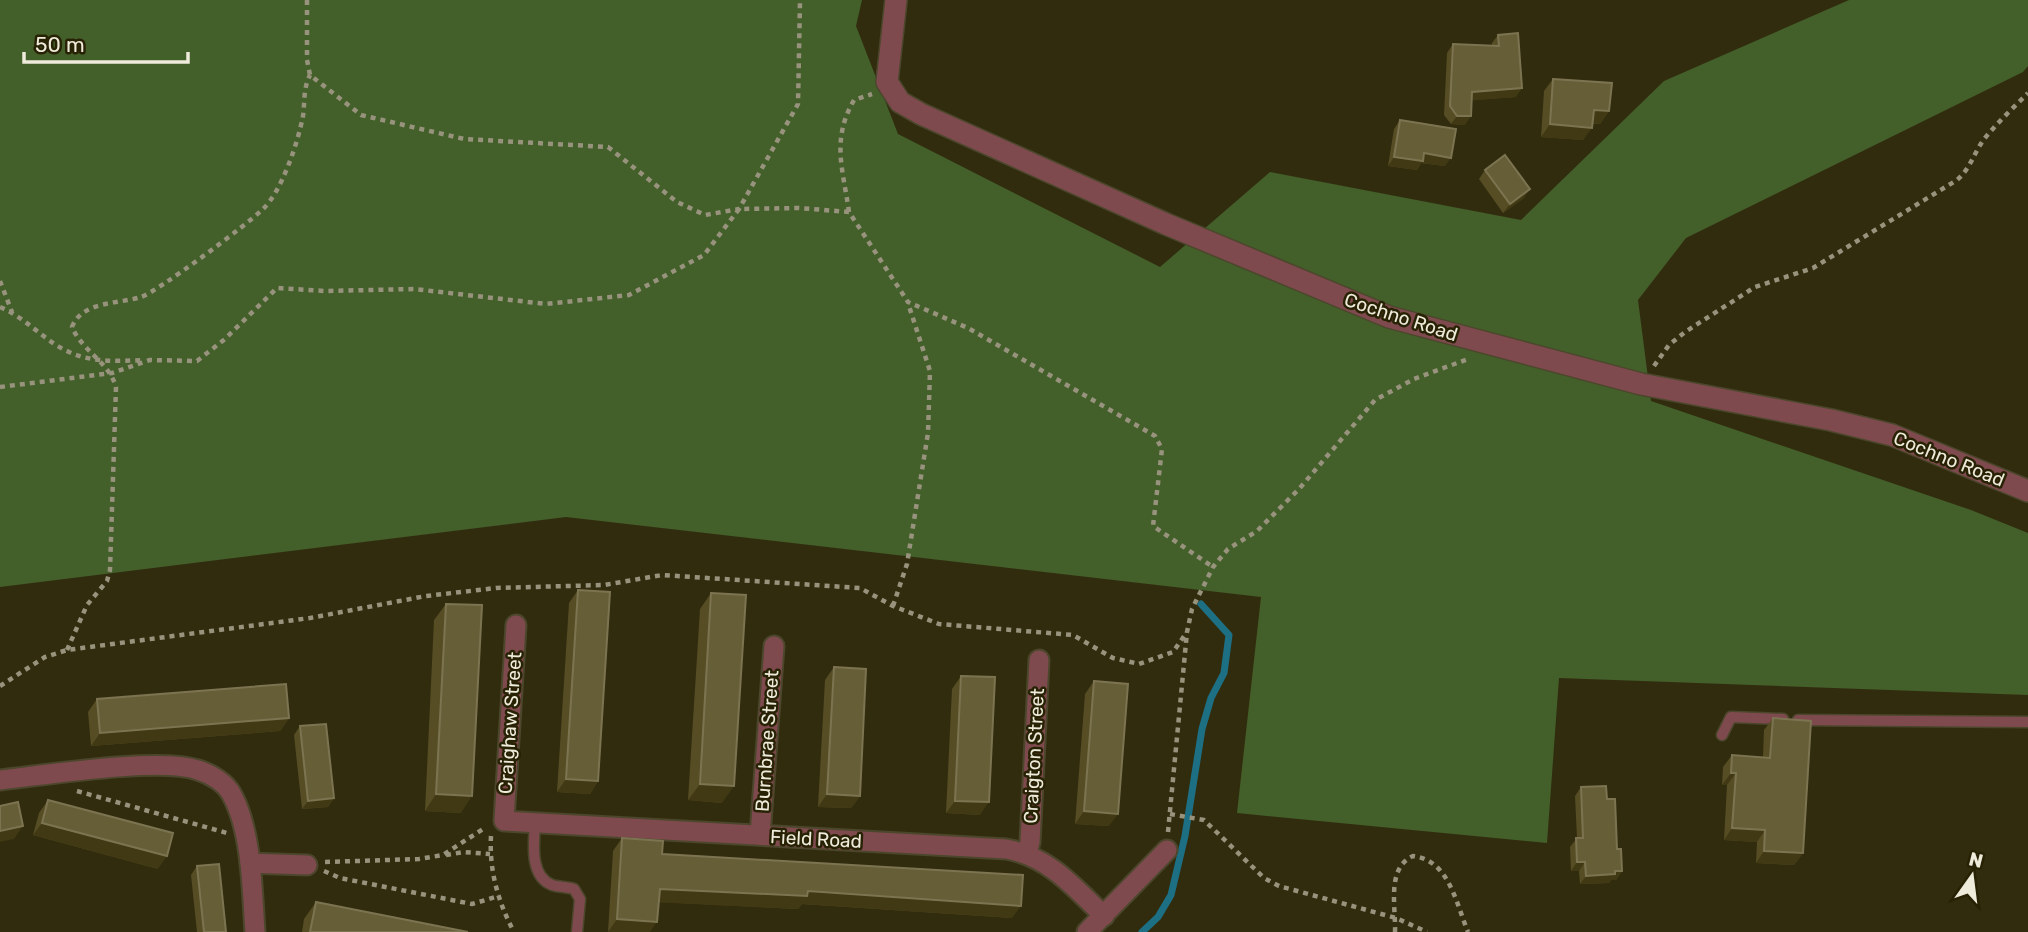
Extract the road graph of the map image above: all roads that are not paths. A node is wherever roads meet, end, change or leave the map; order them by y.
1 (896, 0) edge
2 (2028, 491) edge
3 (516, 625) dead end
4 (774, 646) dead end
5 (1039, 660) dead end
6 (2028, 722) edge
7 (1722, 735) dead end
8 (0, 780) edge
9 (504, 821) joint
10 (535, 823) junction
11 (760, 835) junction
12 (1167, 850) road end
13 (1027, 853) junction
14 (250, 863) junction
15 (307, 864) road end
16 (1104, 916) junction
17 (255, 932) edge
18 (577, 932) edge
19 (1087, 932) edge

1 - 2 street, Cochno Road
3 - 9 street, Craighaw Street
4 - 11 street, Burnbrae Street
5 - 13 street, Craigton Street
6 - 7 lane
8 - 14 street
9 - 10 street, Field Road
10 - 11 street, Field Road
10 - 18 lane
11 - 13 street, Field Road
12 - 16 street
13 - 16 street, Field Road
14 - 15 street
14 - 17 street
16 - 19 street

